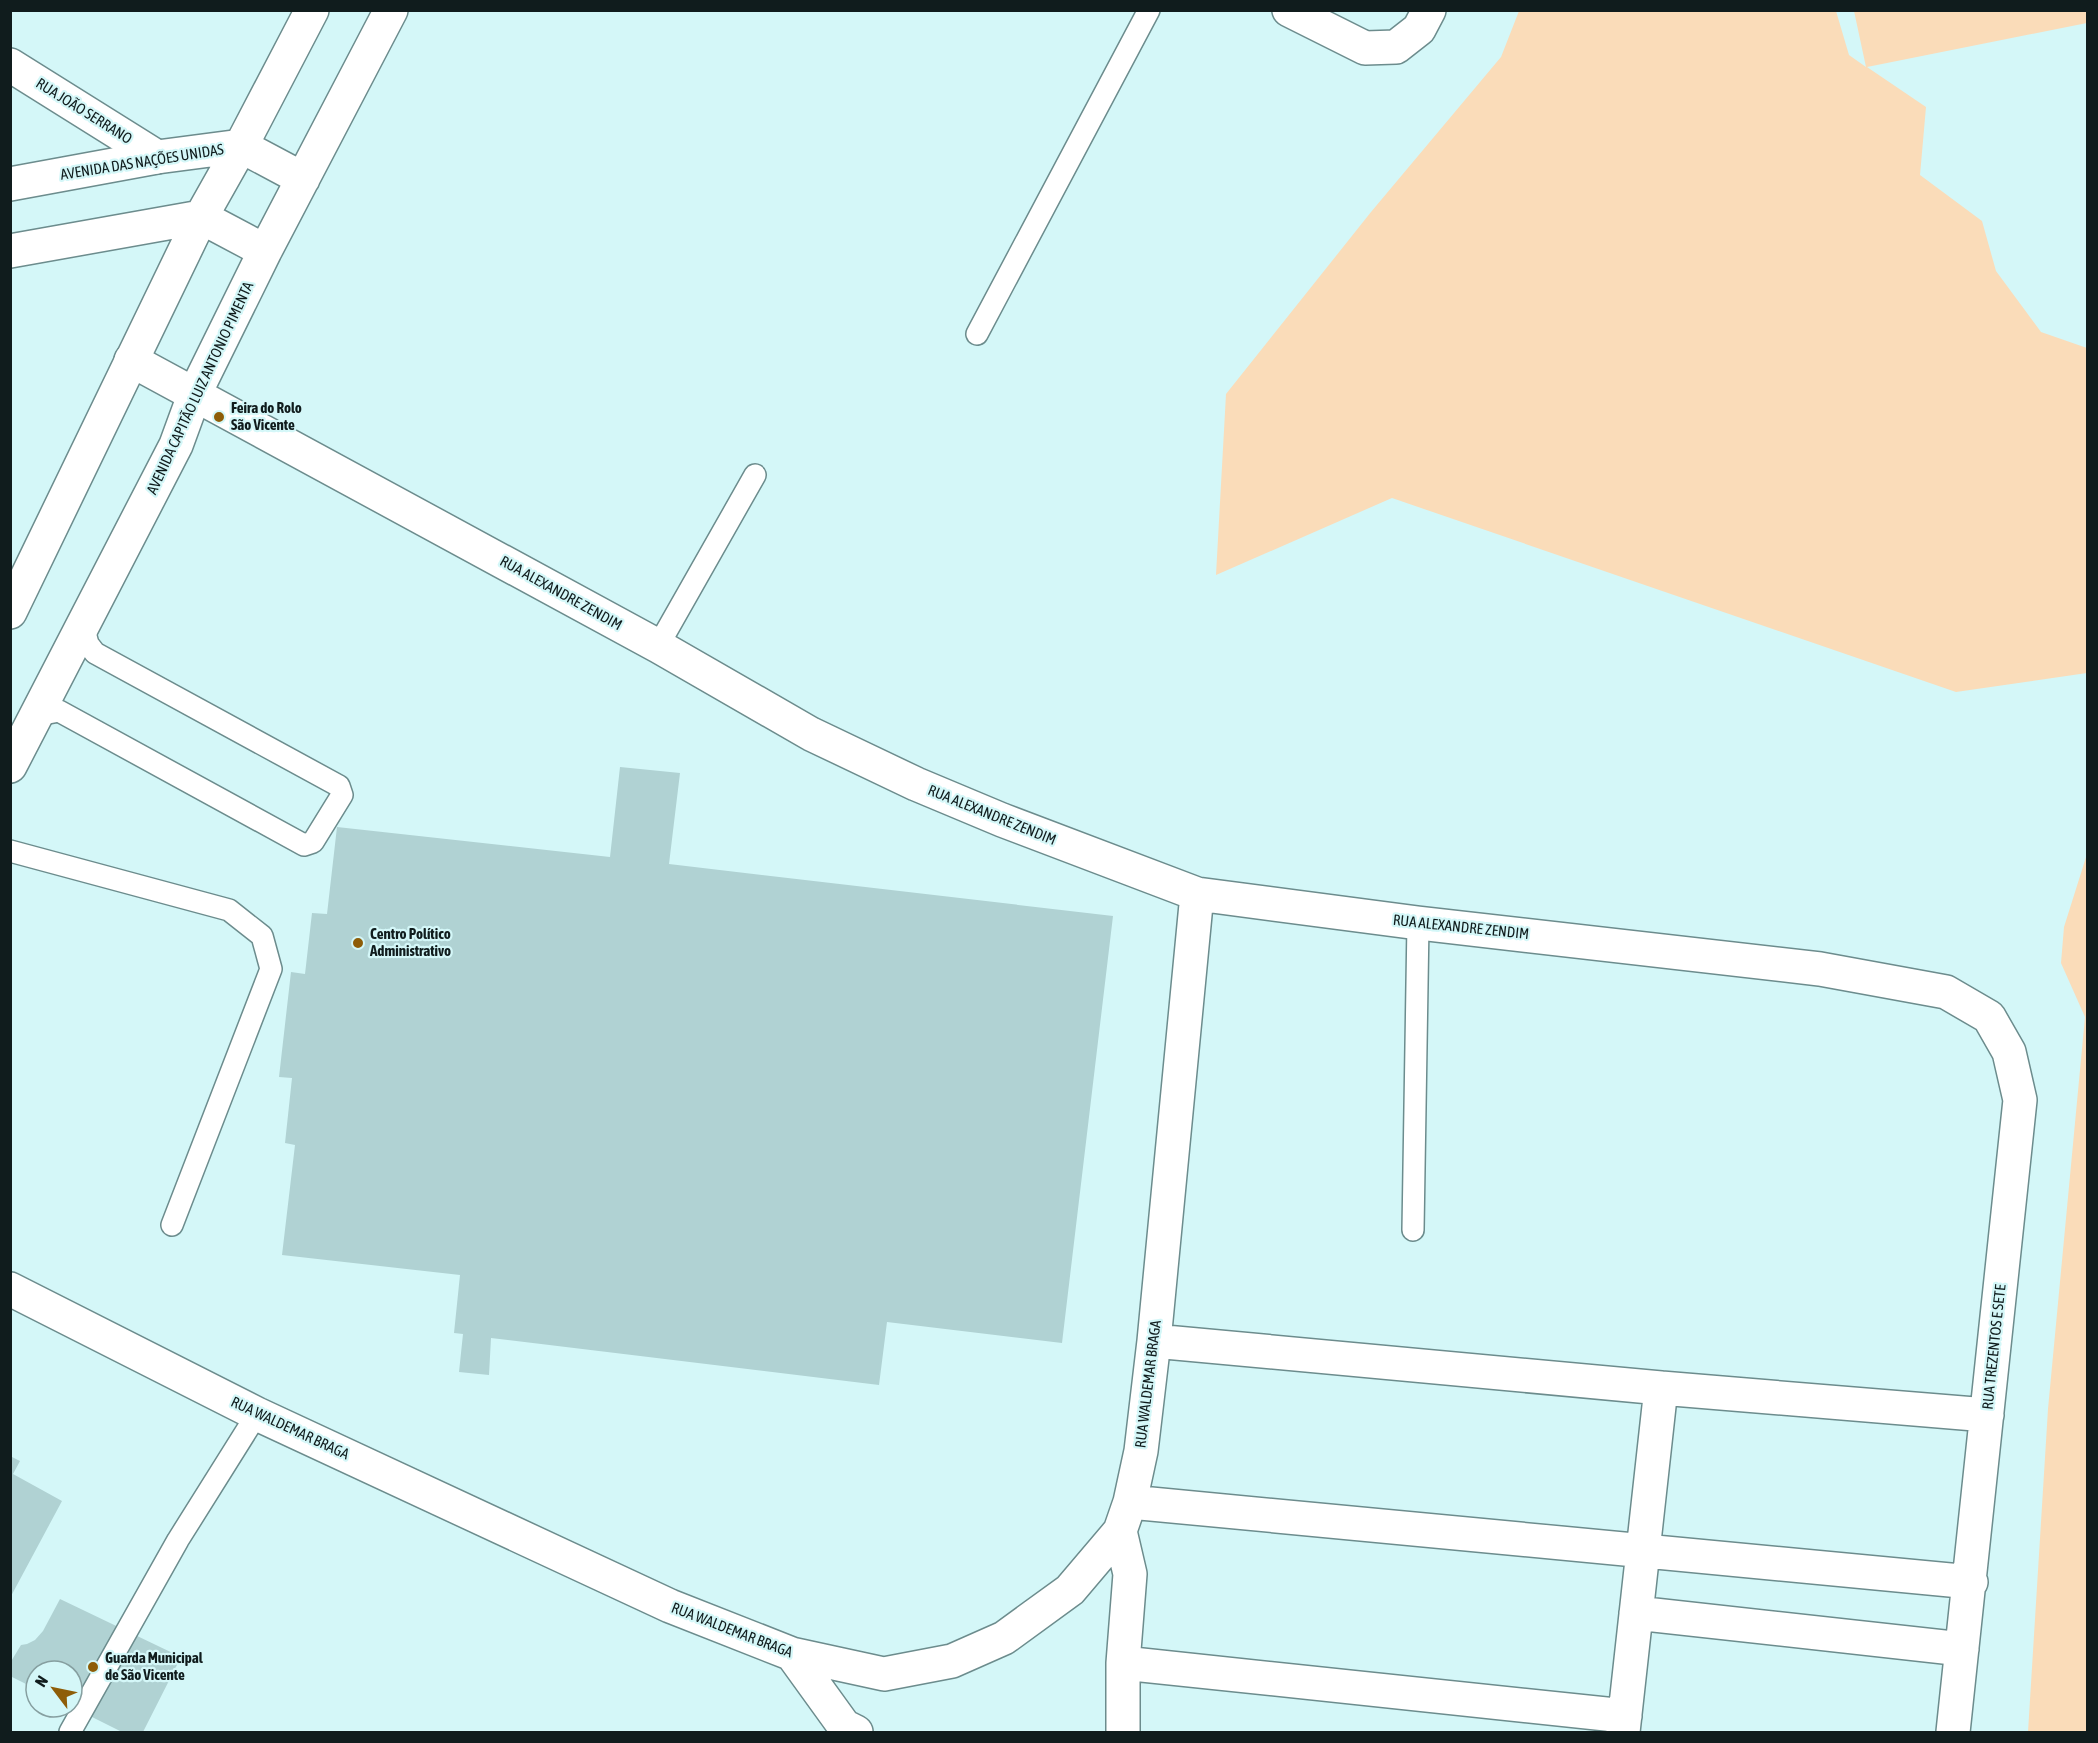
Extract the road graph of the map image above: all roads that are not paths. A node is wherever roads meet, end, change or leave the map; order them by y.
1 (312, 10) edge
2 (391, 10) edge
3 (1149, 10) edge
4 (1289, 10) edge
5 (1429, 10) edge
6 (10, 66) edge
7 (241, 147) junction
8 (157, 157) junction
9 (303, 179) junction
10 (10, 184) edge
11 (201, 217) junction
12 (265, 250) junction
13 (10, 251) edge
14 (976, 334) dead end
15 (131, 360) junction
16 (195, 393) junction
17 (755, 475) dead end
18 (10, 612) edge
19 (83, 625) junction
20 (658, 646) junction
21 (34, 723) junction
22 (10, 766) edge
23 (10, 851) edge
24 (1197, 894) junction
25 (1418, 923) junction
26 (1946, 992) joint
27 (172, 1225) dead end
28 (1413, 1230) dead end
29 (10, 1289) edge
30 (1154, 1341) junction
31 (1661, 1388) junction
32 (257, 1414) junction
33 (1987, 1415) junction
34 (1125, 1516) junction
35 (1642, 1549) junction
36 (1971, 1582) junction
37 (1636, 1613) junction
38 (1962, 1649) junction
39 (792, 1654) junction
40 (1123, 1663) junction
41 (1624, 1724) edge
42 (70, 1732) edge
43 (856, 1732) edge
44 (1123, 1732) edge
45 (1953, 1732) edge

1 - 7 street
2 - 9 street, AVENIDA CAPITÃO LUIZ ANTONIO PIMENTA
3 - 14 lane
4 - 5 street
6 - 8 street, RUA JOÃO SERRANO
7 - 8 street, AVENIDA DAS NAÇÕES UNIDAS
7 - 9 street, AVENIDA DAS NAÇÕES UNIDAS
7 - 11 street
8 - 10 street, AVENIDA DAS NAÇÕES UNIDAS
9 - 12 street, AVENIDA CAPITÃO LUIZ ANTONIO PIMENTA
11 - 12 street
11 - 13 street
11 - 15 street
12 - 16 street, AVENIDA CAPITÃO LUIZ ANTONIO PIMENTA
15 - 16 street, RUA ALEXANDRE ZENDIM
15 - 18 street
16 - 19 street, AVENIDA CAPITÃO LUIZ ANTONIO PIMENTA
16 - 20 street, RUA ALEXANDRE ZENDIM
17 - 20 lane
19 - 21 street, AVENIDA CAPITÃO LUIZ ANTONIO PIMENTA
19 - 21 lane
20 - 24 street, RUA ALEXANDRE ZENDIM
21 - 22 street, AVENIDA CAPITÃO LUIZ ANTONIO PIMENTA
23 - 27 lane
24 - 25 street, RUA ALEXANDRE ZENDIM
24 - 30 street, RUA WALDEMAR BRAGA
25 - 26 street, RUA ALEXANDRE ZENDIM
25 - 28 lane
26 - 33 street, RUA TREZENTOS E SETE
29 - 32 street, RUA WALDEMAR BRAGA
30 - 31 street
30 - 34 street, RUA WALDEMAR BRAGA
31 - 33 street
31 - 35 street
32 - 39 street, RUA WALDEMAR BRAGA
32 - 42 lane
33 - 36 street, RUA TREZENTOS E SETE
34 - 35 street
34 - 39 street, RUA WALDEMAR BRAGA
34 - 40 street
35 - 36 street
35 - 37 street
36 - 38 street, RUA TREZENTOS E SETE
37 - 38 street
37 - 41 street
38 - 45 street, RUA TREZENTOS E SETE
39 - 43 street
40 - 41 street
40 - 44 street

